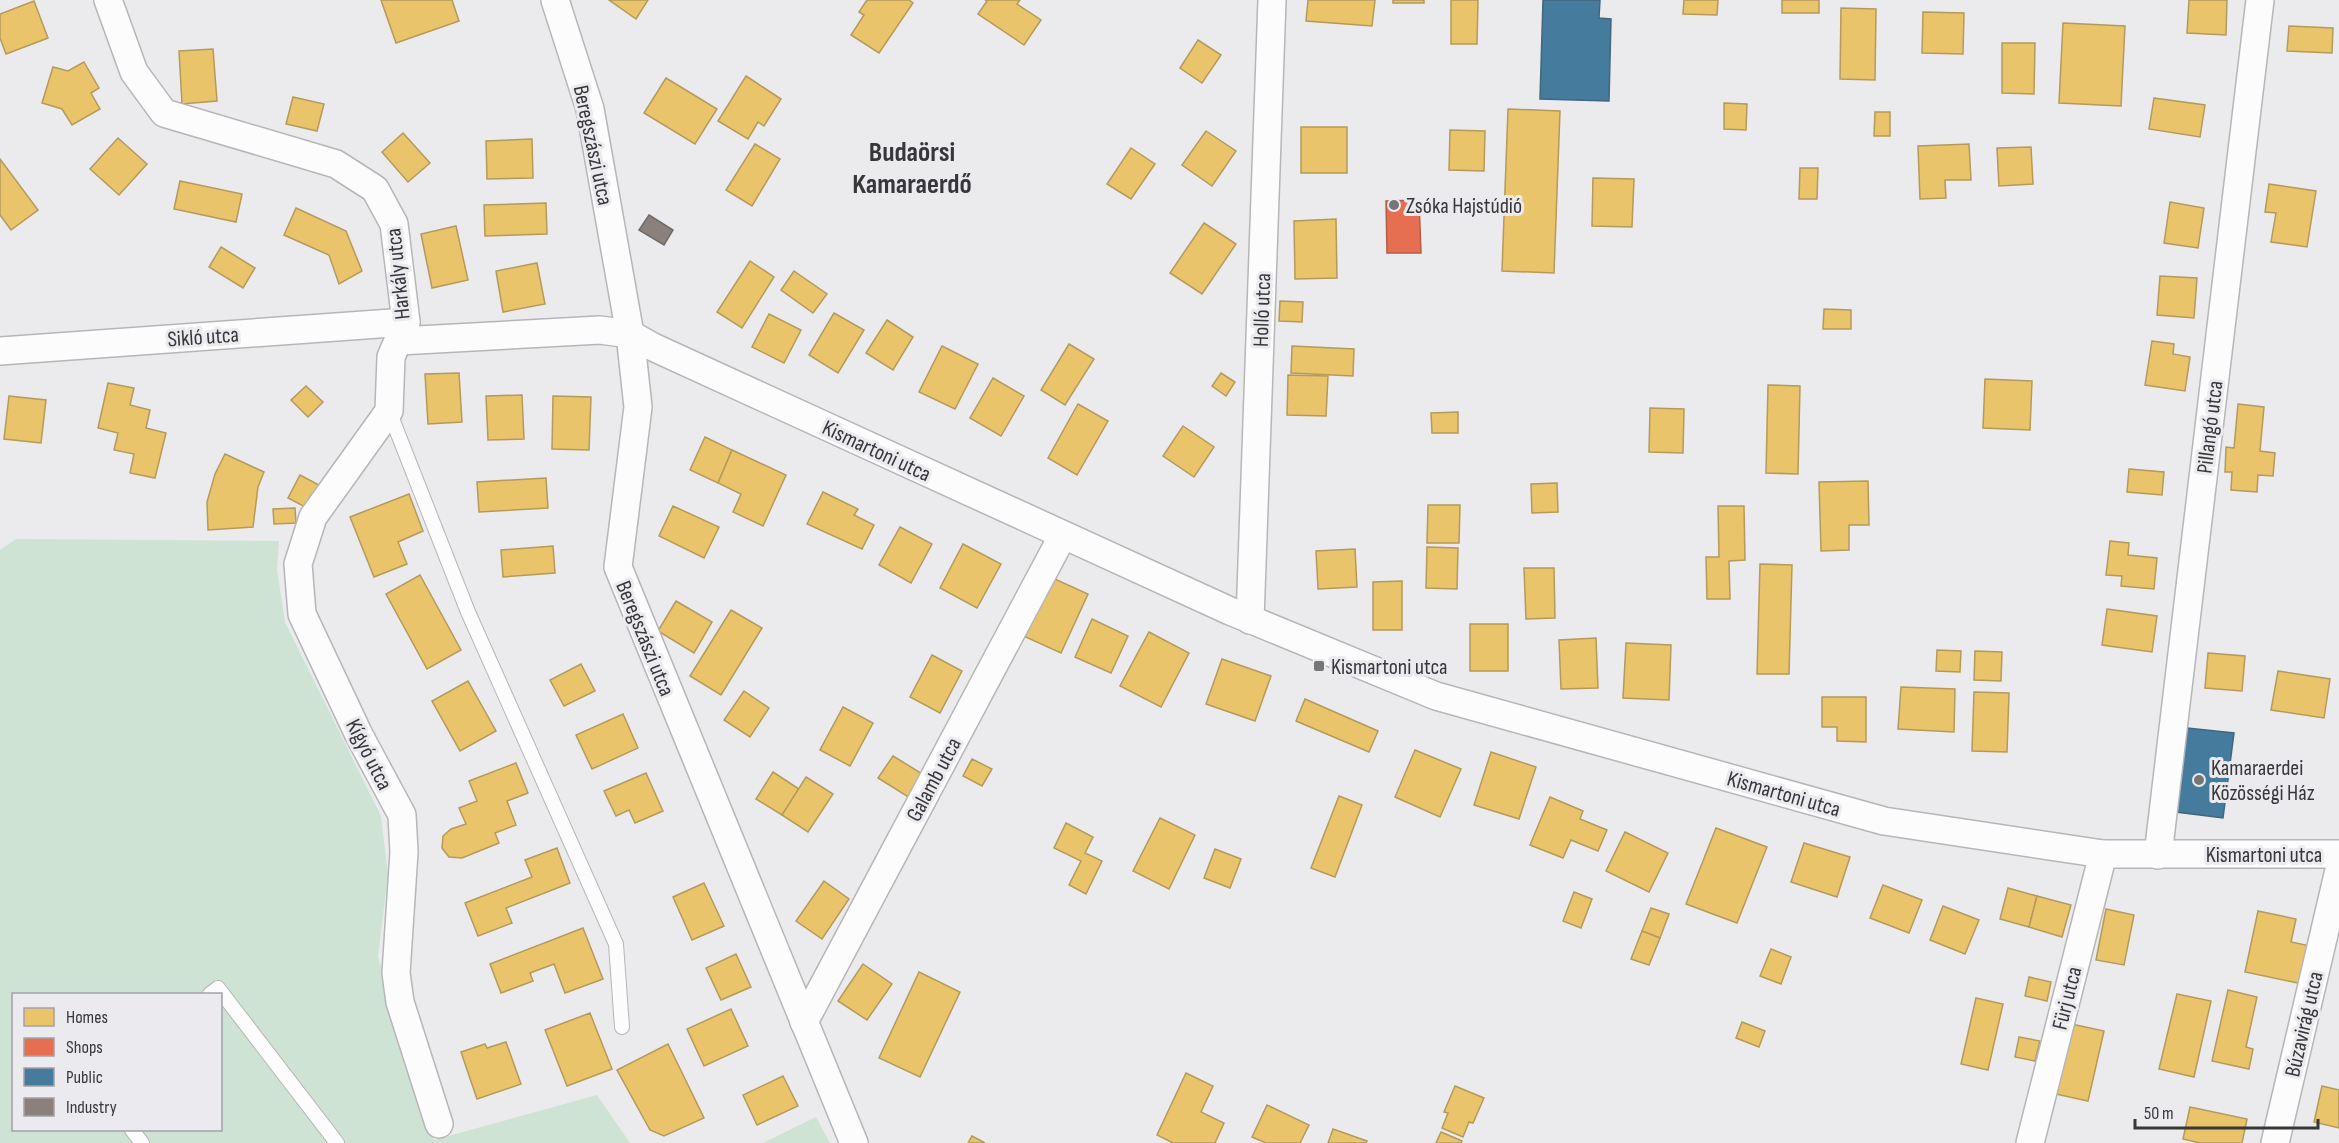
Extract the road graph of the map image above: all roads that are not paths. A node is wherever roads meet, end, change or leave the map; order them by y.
1 (108, 0) edge
2 (555, 0) edge
3 (1272, 0) edge
4 (2260, 0) edge
5 (403, 331) junction
6 (630, 334) junction
7 (0, 351) edge
8 (389, 411) junction
9 (1063, 535) junction
10 (1250, 620) junction
11 (2103, 854) junction
12 (2339, 854) edge
13 (2158, 855) junction
14 (2339, 870) edge
15 (222, 993) edge
16 (804, 1022) junction
17 (622, 1027) dead end
18 (439, 1124) dead end
19 (133, 1131) edge
20 (142, 1143) edge
21 (337, 1143) edge
22 (854, 1143) edge
23 (2030, 1143) edge
24 (2276, 1143) edge

1 - 5 street, Harkály utca
2 - 6 street, Beregszászi utca
3 - 10 street, Holló utca
4 - 13 street, Pillangó utca
5 - 6 street, Harkály utca
5 - 7 street, Sikló utca
5 - 8 street
6 - 9 street, Kismartoni utca
6 - 16 street, Beregszászi utca
8 - 17 lane
8 - 18 street, Kígyó utca
9 - 10 street, Kismartoni utca
9 - 16 street, Galamb utca
10 - 11 street, Kismartoni utca
11 - 13 street, Kismartoni utca
11 - 23 street, Fürj utca
12 - 13 street, Kismartoni utca
14 - 24 street, Búzavirág utca
15 - 21 lane
16 - 22 street, Beregszászi utca
19 - 20 lane

